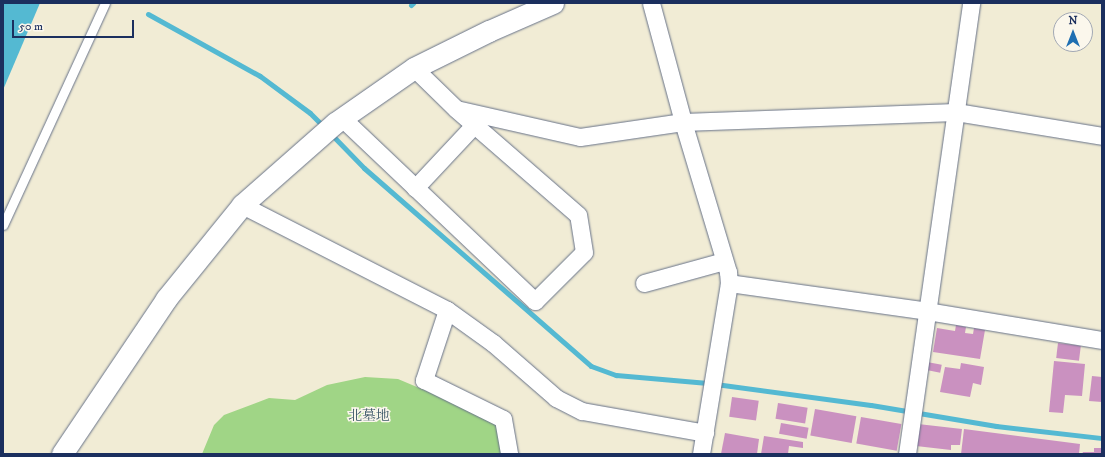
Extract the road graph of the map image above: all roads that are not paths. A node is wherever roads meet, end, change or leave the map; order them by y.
1 (105, 3) edge
2 (553, 3) edge
3 (651, 3) edge
4 (971, 3) edge
5 (414, 68) junction
6 (456, 109) junction
7 (956, 112) junction
8 (339, 120) junction
9 (683, 122) junction
10 (474, 125) junction
11 (1102, 136) edge
12 (415, 188) junction
13 (242, 205) junction
14 (3, 225) edge
15 (724, 261) junction
16 (729, 282) junction
17 (644, 283) dead end
18 (447, 310) junction
19 (927, 311) junction
20 (1102, 340) edge
21 (705, 433) junction
22 (62, 454) edge
23 (509, 454) edge
24 (701, 454) edge
25 (907, 454) edge

1 - 14 lane
2 - 5 street
3 - 9 street
4 - 7 street
5 - 6 street
5 - 8 street
6 - 9 street
6 - 10 street
7 - 9 street
7 - 11 street
7 - 19 street
8 - 12 street
8 - 13 street
9 - 15 street
10 - 12 street
10 - 12 street
13 - 18 street
13 - 22 street
15 - 16 street
15 - 17 street
16 - 19 street
16 - 21 street
18 - 21 street
18 - 23 street
19 - 20 street
19 - 25 street
21 - 24 street

